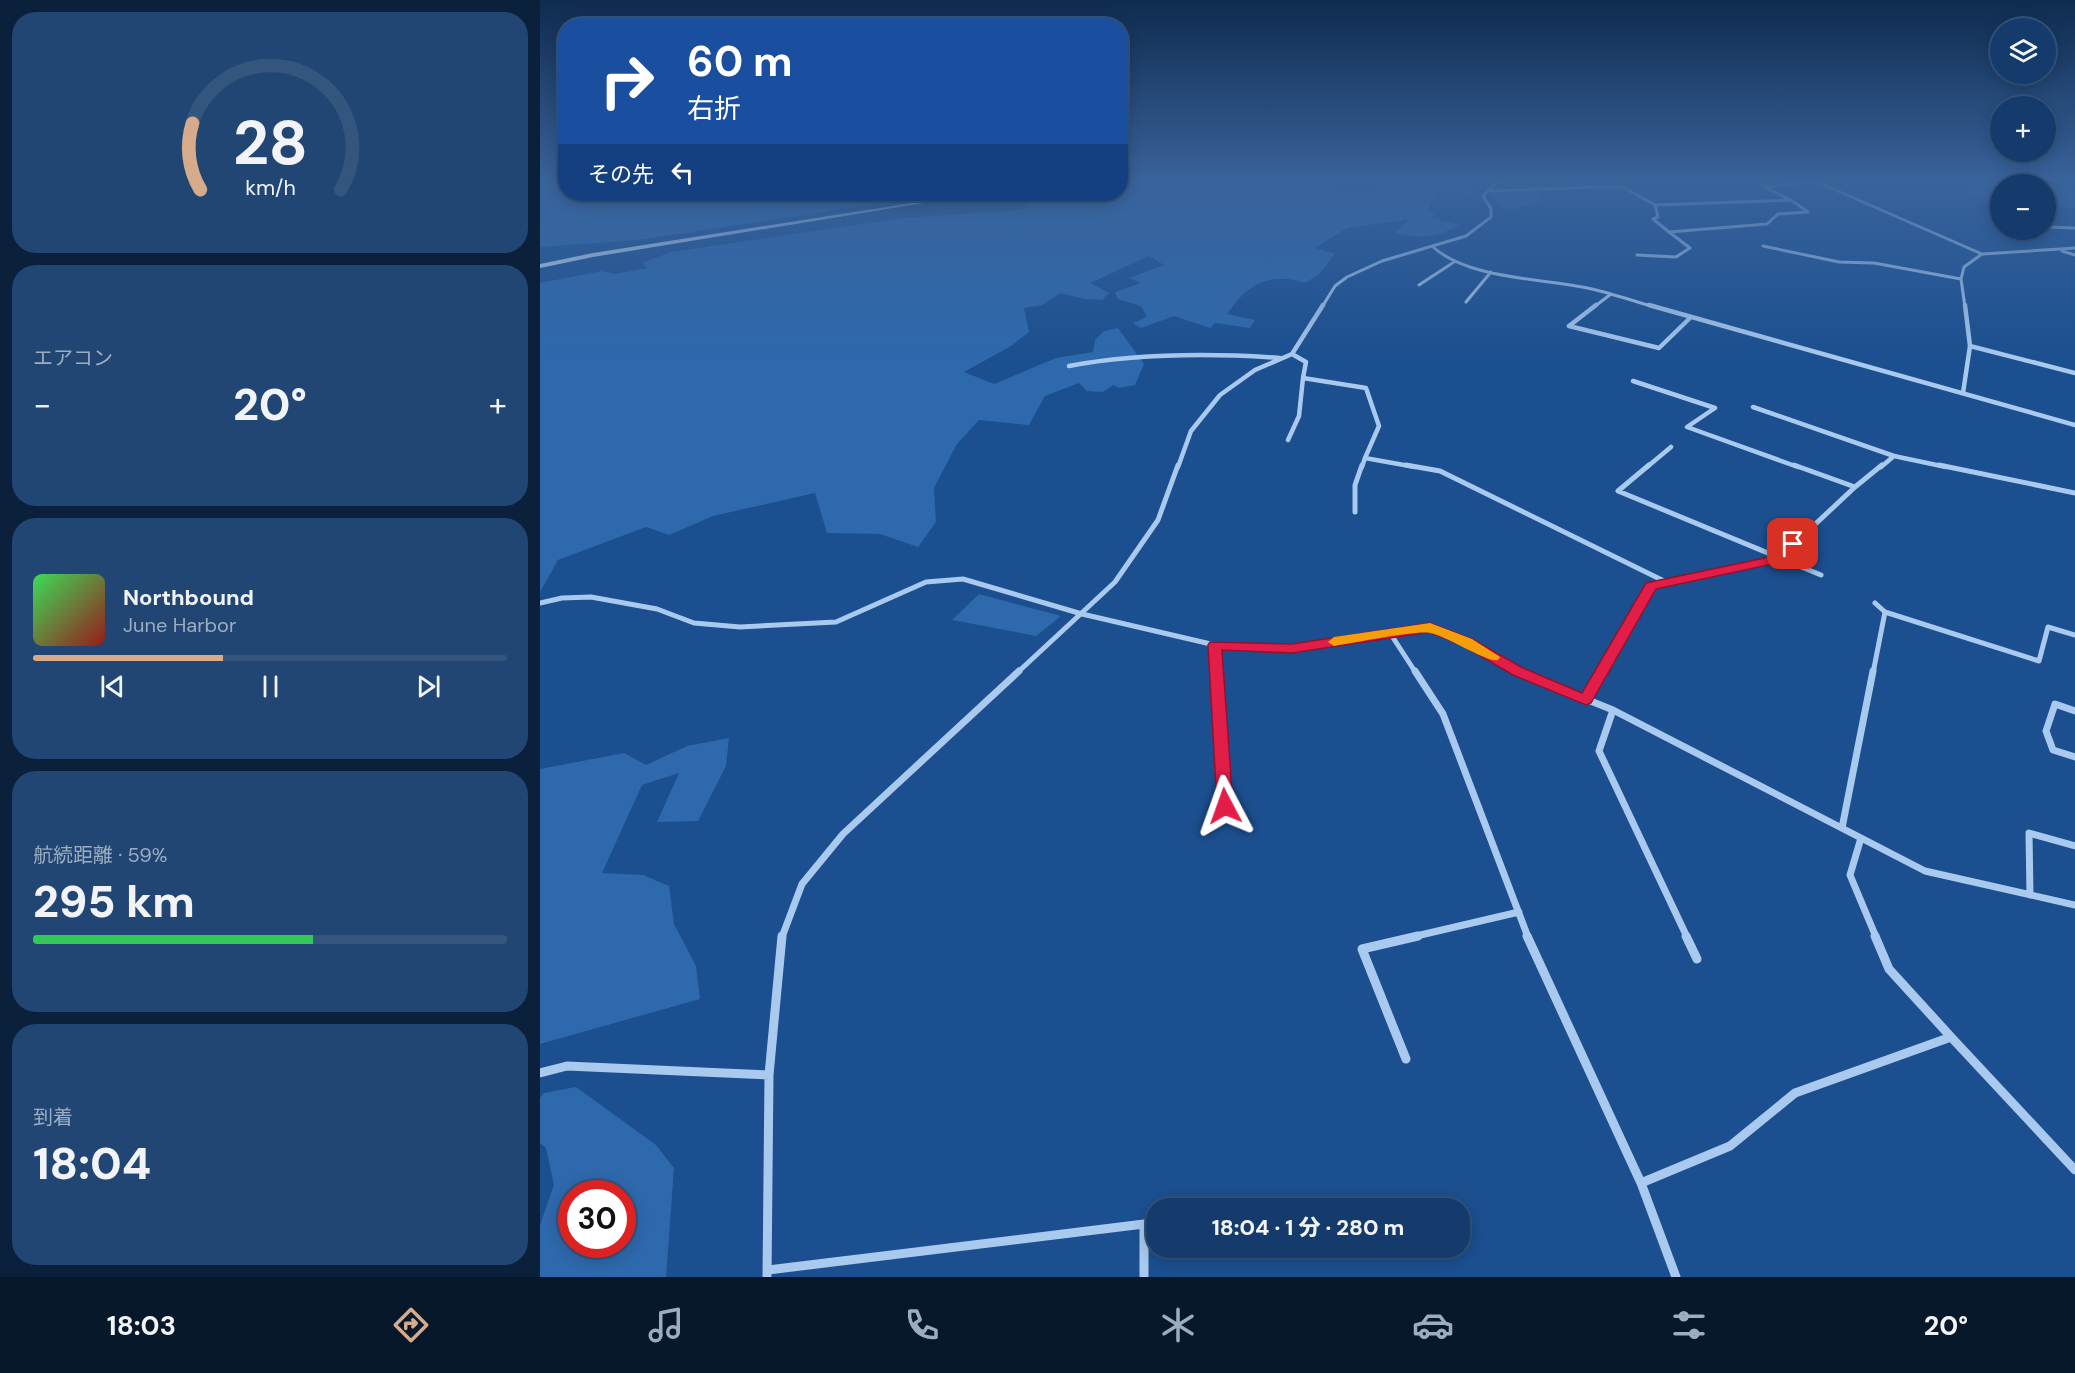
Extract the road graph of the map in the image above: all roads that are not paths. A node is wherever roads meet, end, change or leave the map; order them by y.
1 (683, 241) edge
2 (1452, 241) edge
3 (1680, 241) edge
4 (1952, 241) edge
5 (1763, 246) dead end
6 (1433, 247) junction
7 (2075, 248) edge
8 (2059, 249) junction
9 (1982, 254) junction
10 (1637, 255) dead end
11 (2075, 255) edge
12 (1454, 262) junction
13 (540, 266) edge
14 (1491, 272) junction
15 (1961, 279) junction
16 (1419, 285) dead end
17 (1611, 294) junction
18 (1466, 302) dead end
19 (1691, 317) junction
20 (1970, 346) junction
21 (1292, 354) junction
22 (1282, 358) junction
23 (1069, 366) dead end
24 (2075, 373) edge
25 (1303, 378) junction
26 (1633, 381) dead end
27 (1963, 393) junction
28 (1753, 407) dead end
29 (2075, 425) edge
30 (1288, 440) dead end
31 (1671, 447) dead end
32 (1894, 456) junction
33 (1365, 458) junction
34 (1854, 487) junction
35 (2075, 493) edge
36 (1355, 512) dead end
37 (1778, 559) junction
38 (1821, 575) dead end
39 (1664, 581) junction
40 (540, 603) edge
41 (1875, 603) dead end
42 (1885, 612) junction
43 (1082, 614) junction
44 (1390, 633) junction
45 (2075, 635) edge
46 (1215, 645) junction
47 (1586, 700) junction
48 (1613, 710) junction
49 (2075, 711) edge
50 (2075, 757) edge
51 (1225, 806) dead end
52 (1842, 828) junction
53 (1861, 838) junction
54 (2075, 846) edge
55 (2030, 895) junction
56 (2075, 905) edge
57 (1519, 912) junction
58 (1697, 959) dead end
59 (1951, 1037) junction
60 (1406, 1059) dead end
61 (540, 1073) edge
62 (769, 1075) junction
63 (2075, 1170) edge
64 (1641, 1183) junction
65 (1144, 1224) joint
66 (767, 1274) edge
67 (1144, 1277) edge
68 (1676, 1277) edge

1 - 13 main road
2 - 6 street
3 - 10 street
4 - 9 street
5 - 15 street
6 - 12 street
6 - 21 street
7 - 8 street
8 - 9 street
8 - 11 street
9 - 15 street
12 - 14 street
12 - 16 street
14 - 17 street
14 - 18 street
15 - 20 street
17 - 19 street
17 - 19 street
19 - 27 street
20 - 24 street
20 - 27 street
21 - 22 street
21 - 25 street
22 - 23 street
22 - 43 street
25 - 30 street
25 - 33 street
26 - 34 street
27 - 29 street
28 - 32 street
31 - 37 street
32 - 34 street
32 - 35 street
33 - 36 street
33 - 39 street
34 - 37 street
37 - 38 street
37 - 39 street
39 - 47 street
40 - 43 street
41 - 42 street
42 - 45 street
42 - 52 street
43 - 46 street
43 - 62 street
44 - 46 street
44 - 47 street
44 - 57 street
46 - 51 street
47 - 48 street
48 - 52 street
48 - 58 street
49 - 50 street
52 - 53 street
53 - 55 street
53 - 59 street
54 - 55 street
55 - 56 street
57 - 60 street
57 - 64 street
59 - 63 street
59 - 64 street
61 - 62 street
62 - 66 street
64 - 68 street
65 - 66 street
65 - 67 street

